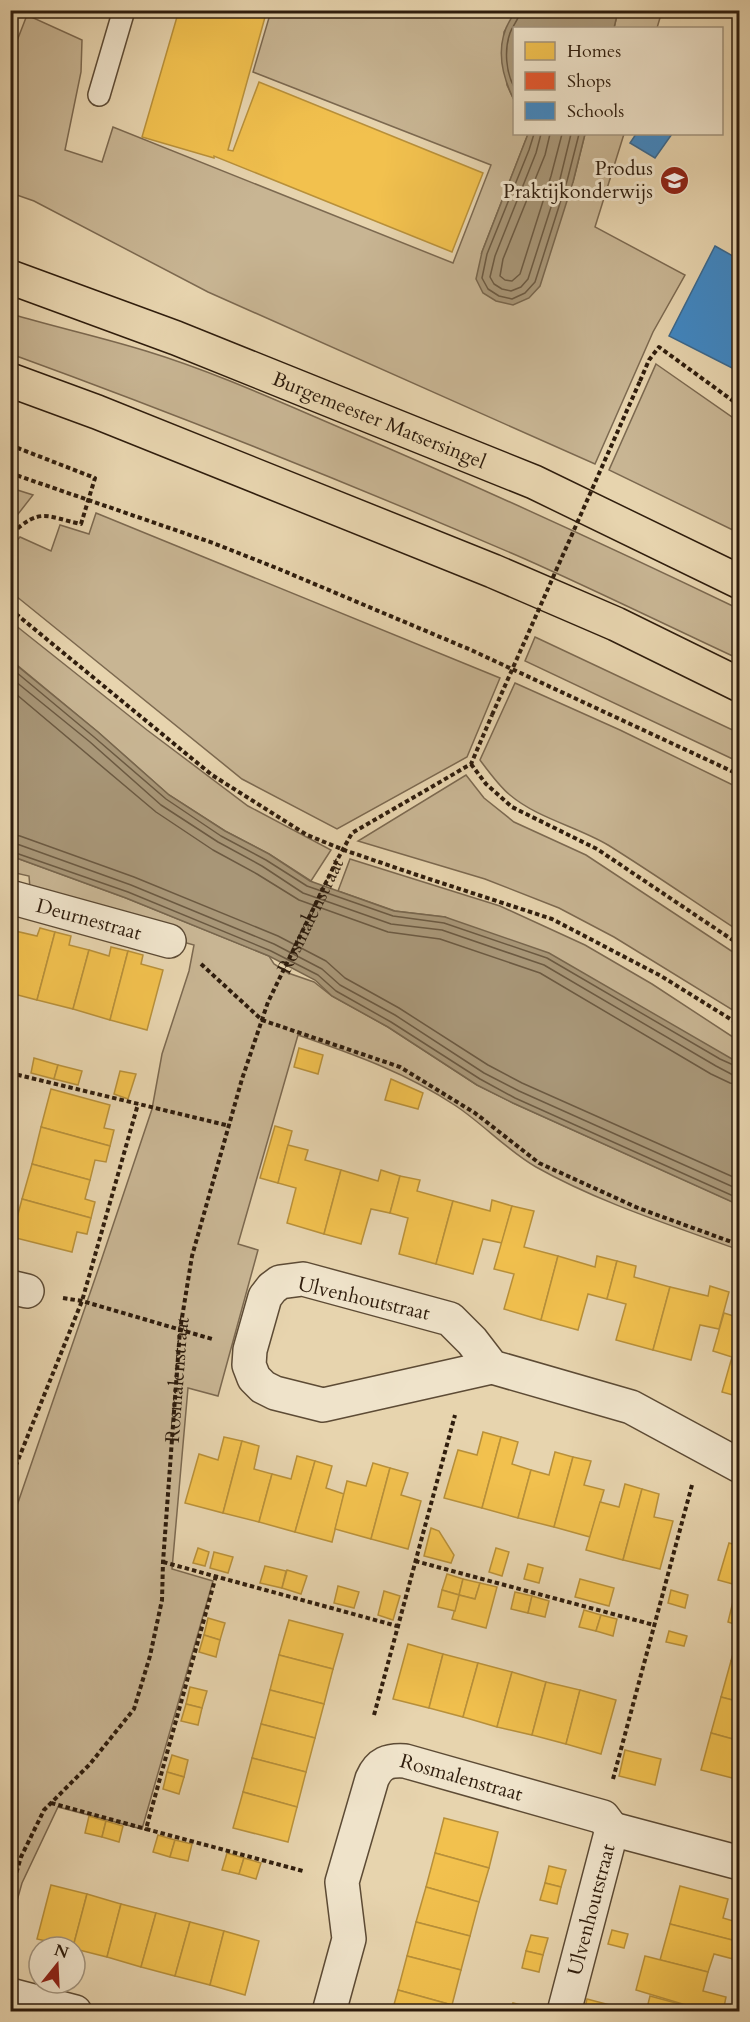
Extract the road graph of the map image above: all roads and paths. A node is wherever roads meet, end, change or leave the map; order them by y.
1 (119, 12) edge
2 (727, 13) dead end
3 (740, 21) edge
4 (99, 95) dead end
5 (10, 277) edge
6 (10, 380) edge
7 (740, 406) edge
8 (10, 445) edge
9 (10, 473) edge
10 (89, 500) junction
11 (10, 535) edge
12 (740, 582) edge
13 (10, 609) edge
14 (740, 685) edge
15 (471, 764) junction
16 (740, 775) edge
17 (344, 850) junction
18 (10, 897) edge
19 (169, 940) joint
20 (740, 945) edge
21 (262, 1020) junction
22 (740, 1025) edge
23 (10, 1073) edge
24 (138, 1104) junction
25 (230, 1126) junction
26 (740, 1245) edge
27 (19, 1289) edge
28 (82, 1302) junction
29 (180, 1330) junction
30 (250, 1350) junction
31 (479, 1370) junction
32 (702, 1446) junction
33 (740, 1466) edge
34 (10, 1480) edge
35 (415, 1561) junction
36 (163, 1562) junction
37 (216, 1576) junction
38 (654, 1625) junction
39 (397, 1626) junction
40 (374, 1715) dead end
41 (613, 1780) dead end
42 (51, 1803) junction
43 (612, 1828) junction
44 (146, 1829) junction
45 (740, 1863) edge
46 (303, 1871) dead end
47 (10, 1894) edge
48 (10, 1995) edge
49 (75, 2012) edge
50 (329, 2012) edge
51 (564, 2012) edge

1 - 4 lane
2 - 3 path
5 - 12 main road, Burgemeester Matsersingel
6 - 14 main road
7 - 15 path, bridge
8 - 10 path
9 - 10 path
10 - 11 path
10 - 16 path
13 - 17 path
15 - 17 path, Rosmalenstraat
15 - 20 path
17 - 21 path, Rosmalenstraat
17 - 22 path
18 - 19 street, Deurnestraat
19 - 21 path
21 - 25 path, Rosmalenstraat
21 - 26 path
23 - 24 path
24 - 25 path
24 - 28 path
25 - 29 path, Rosmalenstraat
27 - 28 path
28 - 29 path
28 - 34 path
29 - 30 path
29 - 36 path, Rosmalenstraat
30 - 31 street, Ulvenhoutstraat
30 - 31 street, Ulvenhoutstraat
31 - 32 street, Ulvenhoutstraat
31 - 35 path
32 - 33 street, Ulvenhoutstraat
32 - 38 path
35 - 38 path
35 - 39 path
36 - 37 path
36 - 42 path, Rosmalenstraat
37 - 39 path
37 - 44 path
38 - 41 path
39 - 40 path
42 - 44 path
42 - 47 path, Rosmalenstraat
43 - 45 street, Ulvenhoutstraat
43 - 50 street, Rosmalenstraat
43 - 51 street, Ulvenhoutstraat
44 - 46 path
48 - 49 street

